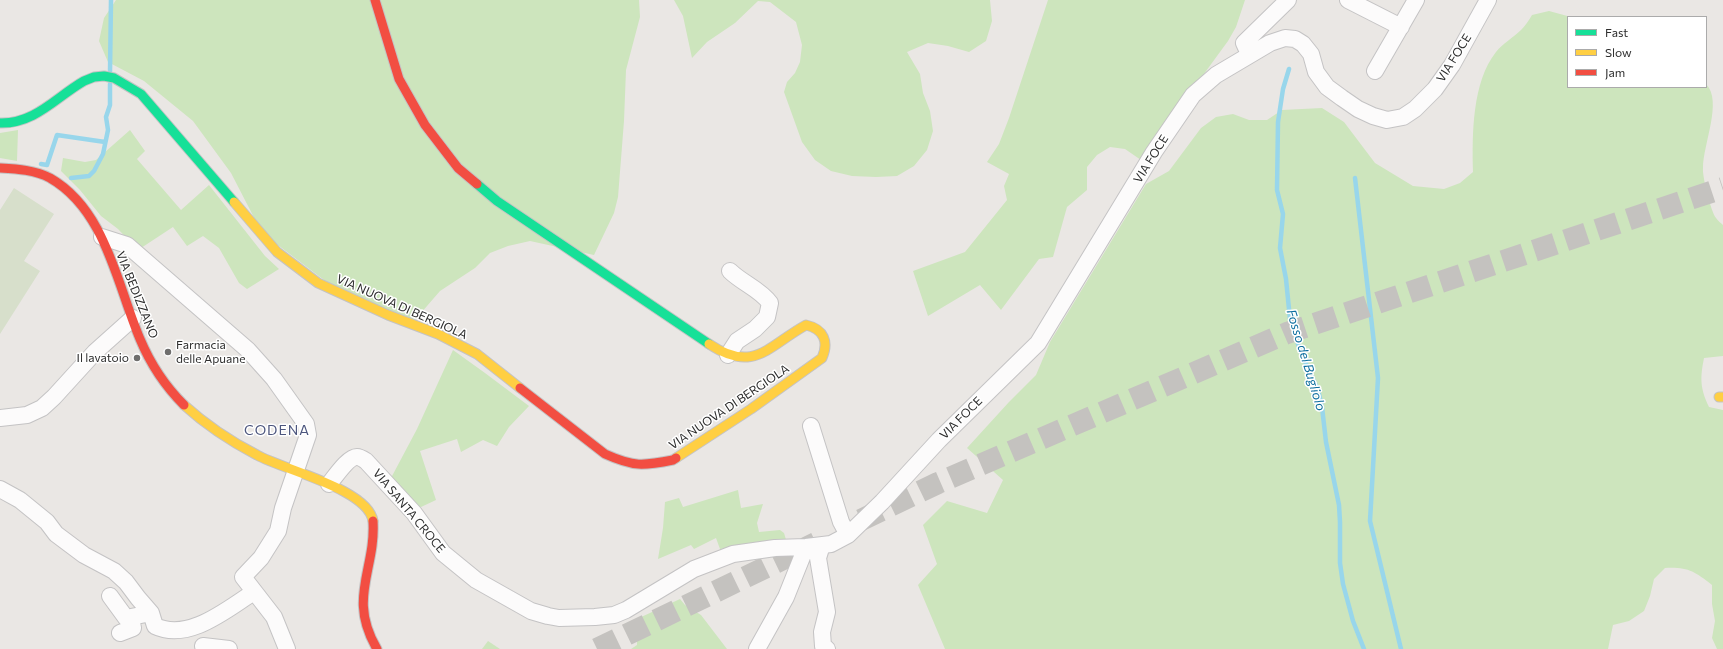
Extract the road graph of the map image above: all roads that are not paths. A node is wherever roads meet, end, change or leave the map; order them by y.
1 (376, 0) edge
2 (1288, 0) edge
3 (1416, 0) edge
4 (1488, 0) edge
5 (1357, 2) edge
6 (1402, 27) junction
7 (1249, 54) junction
8 (1375, 71) dead end
9 (0, 123) edge
10 (0, 168) edge
11 (102, 237) junction
12 (730, 271) dead end
13 (133, 318) junction
14 (728, 355) junction
15 (0, 418) edge
16 (811, 426) dead end
17 (291, 472) junction
18 (329, 484) junction
19 (0, 489) edge
20 (848, 535) junction
21 (822, 545) junction
22 (806, 547) junction
23 (254, 592) junction
24 (110, 596) dead end
25 (151, 612) junction
26 (131, 617) junction
27 (198, 625) junction
28 (120, 633) dead end
29 (203, 647) edge
30 (229, 649) edge
31 (287, 649) edge
32 (377, 649) edge
33 (757, 649) edge
34 (827, 649) edge

1 - 14 street, VIA NUOVA DI BERGIOLA
2 - 7 street
3 - 6 street
4 - 7 street, VIA FOCE
5 - 6 street
6 - 8 street
7 - 20 street, VIA FOCE
9 - 14 street, VIA NUOVA DI BERGIOLA
10 - 11 street, VIA BEDIZZANO
11 - 13 street, VIA BEDIZZANO
11 - 17 street
12 - 14 street
13 - 15 street
13 - 17 street, VIA BEDIZZANO
16 - 20 street
17 - 18 street, VIA BEDIZZANO
17 - 23 street
18 - 22 street, VIA SANTA CROCE
18 - 32 street, VIA BEDIZZANO
19 - 25 street
20 - 21 street, VIA SANTA CROCE
21 - 22 street, VIA SANTA CROCE
21 - 34 street
22 - 33 street
23 - 27 street
23 - 31 street
24 - 26 street
25 - 26 street
25 - 27 street
26 - 28 street
27 - 29 street
29 - 30 street

